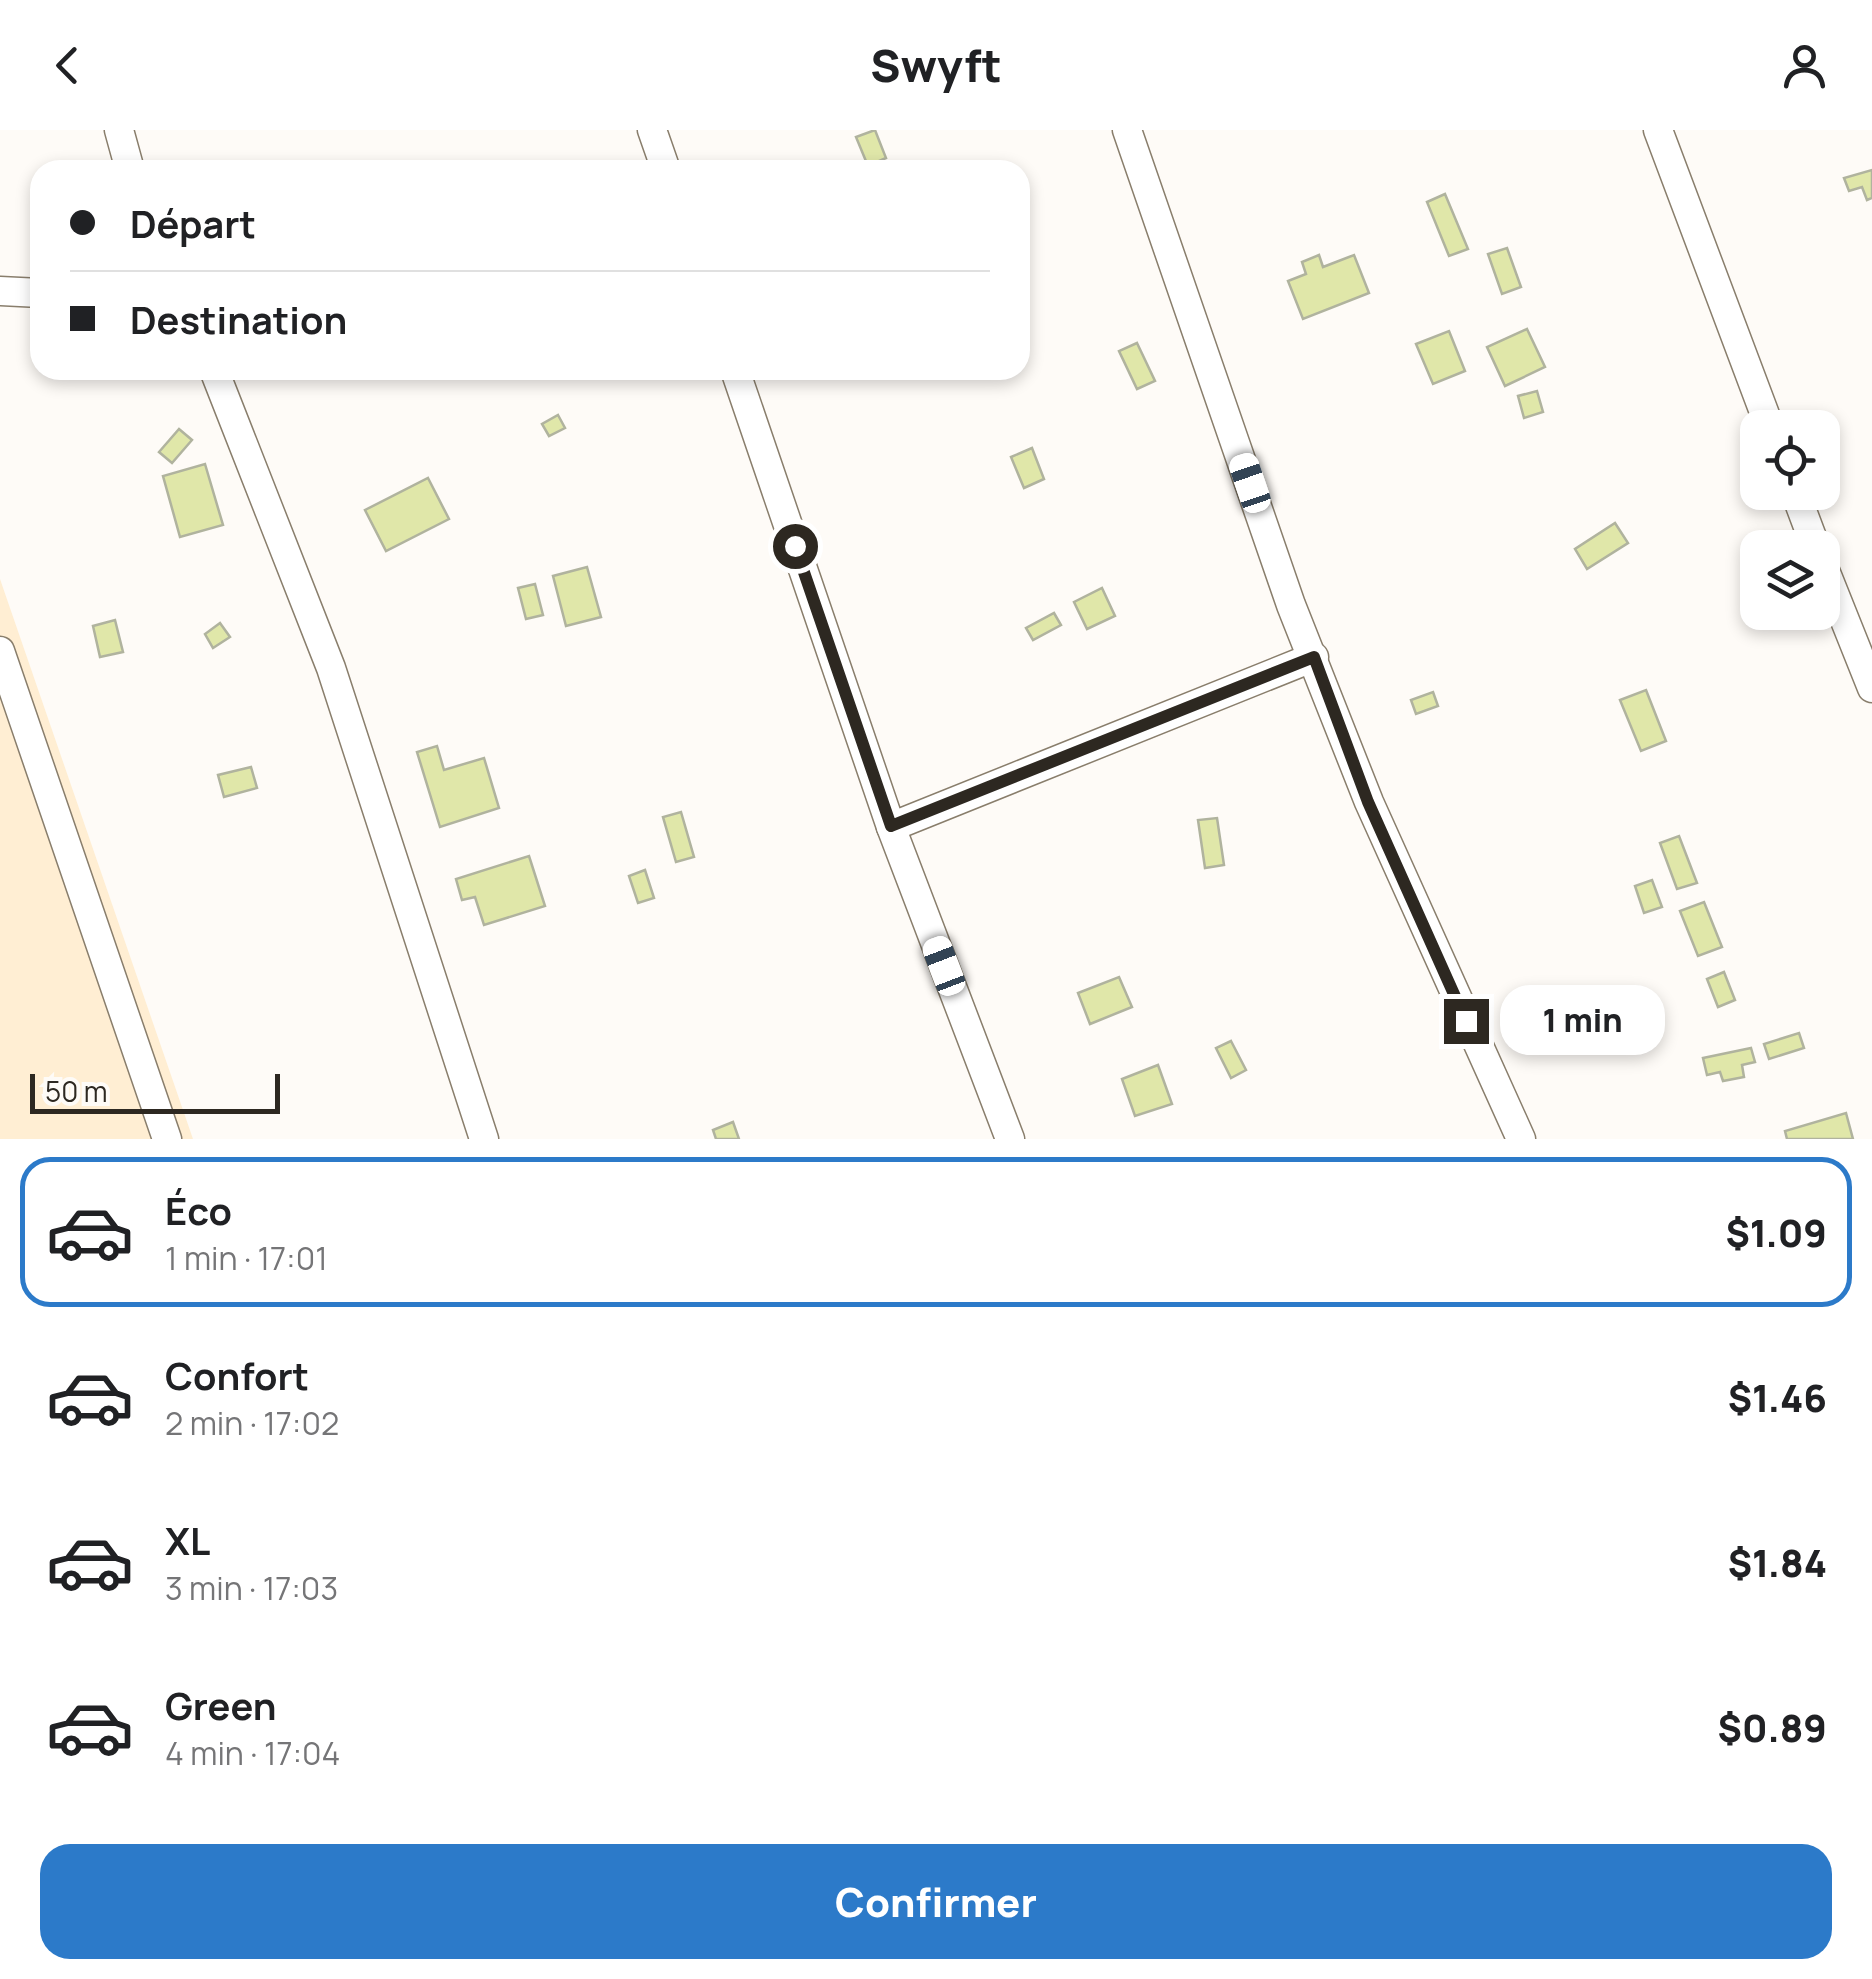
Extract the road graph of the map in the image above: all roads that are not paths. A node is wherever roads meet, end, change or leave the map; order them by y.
1 (119, 130) edge
2 (652, 130) edge
3 (1126, 130) edge
4 (1658, 130) edge
5 (127, 160) edge
6 (662, 160) edge
7 (0, 291) edge
8 (30, 292) edge
9 (218, 380) edge
10 (737, 380) edge
11 (1763, 410) edge
12 (1840, 608) edge
13 (0, 650) edge
14 (1314, 657) junction
15 (1872, 688) edge
16 (891, 826) junction
17 (168, 1139) edge
18 (484, 1139) edge
19 (1010, 1139) edge
20 (1521, 1139) edge

1 - 5 street
2 - 6 street
3 - 14 street
4 - 11 street
7 - 8 street
9 - 18 street
10 - 16 street
12 - 15 street
13 - 17 street
14 - 16 street
14 - 20 street
16 - 19 street

